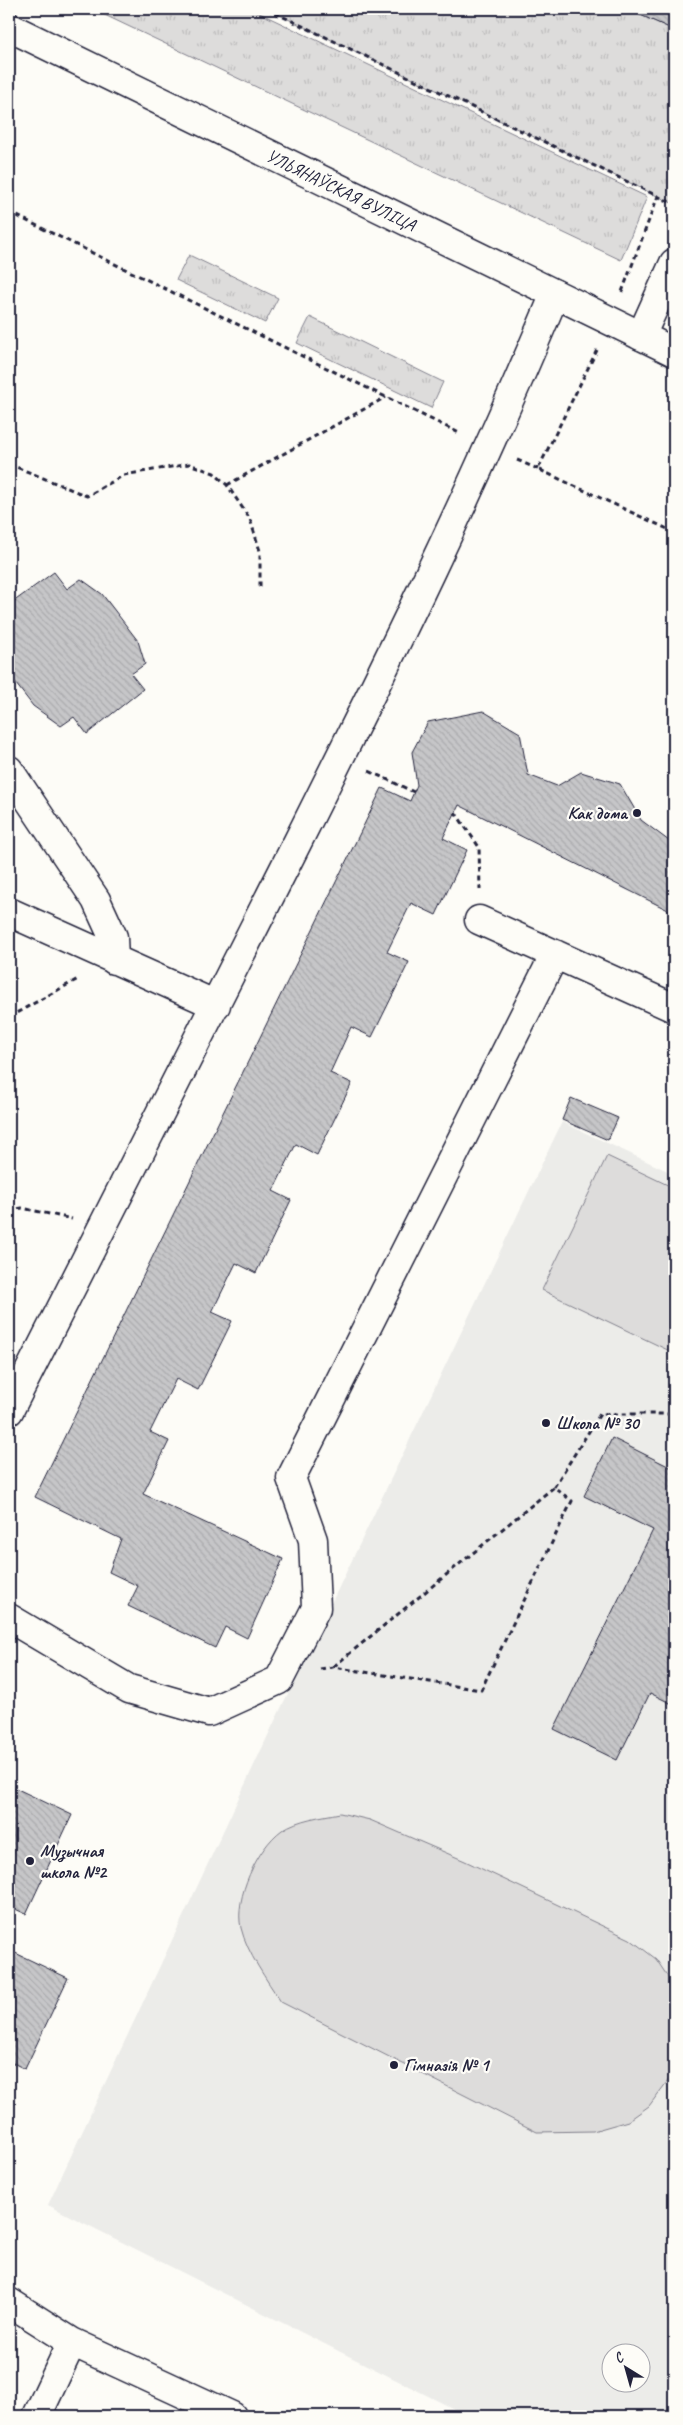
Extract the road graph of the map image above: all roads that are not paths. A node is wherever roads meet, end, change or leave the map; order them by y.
1 (9, 27) edge
2 (674, 263) edge
3 (554, 294) junction
4 (641, 336) junction
5 (674, 352) edge
6 (9, 770) edge
7 (9, 912) edge
8 (479, 920) road end
9 (555, 954) junction
10 (114, 960) junction
11 (216, 1005) junction
12 (674, 1008) edge
13 (9, 1411) edge
14 (9, 1618) edge
15 (9, 2302) edge
16 (72, 2342) junction
17 (37, 2416) edge
18 (232, 2416) edge

1 - 3 main road, УЛЬЯНАЎСКАЯ ВУЛІЦА
2 - 4 main road
3 - 4 main road, УЛЬЯНАЎСКАЯ ВУЛІЦА
3 - 11 main road
4 - 5 main road, УЛЬЯНАЎСКАЯ ВУЛІЦА
6 - 10 main road
7 - 10 main road
8 - 9 main road
9 - 12 main road
9 - 14 main road
10 - 11 main road
11 - 13 main road
15 - 16 main road
16 - 17 main road
16 - 18 main road

